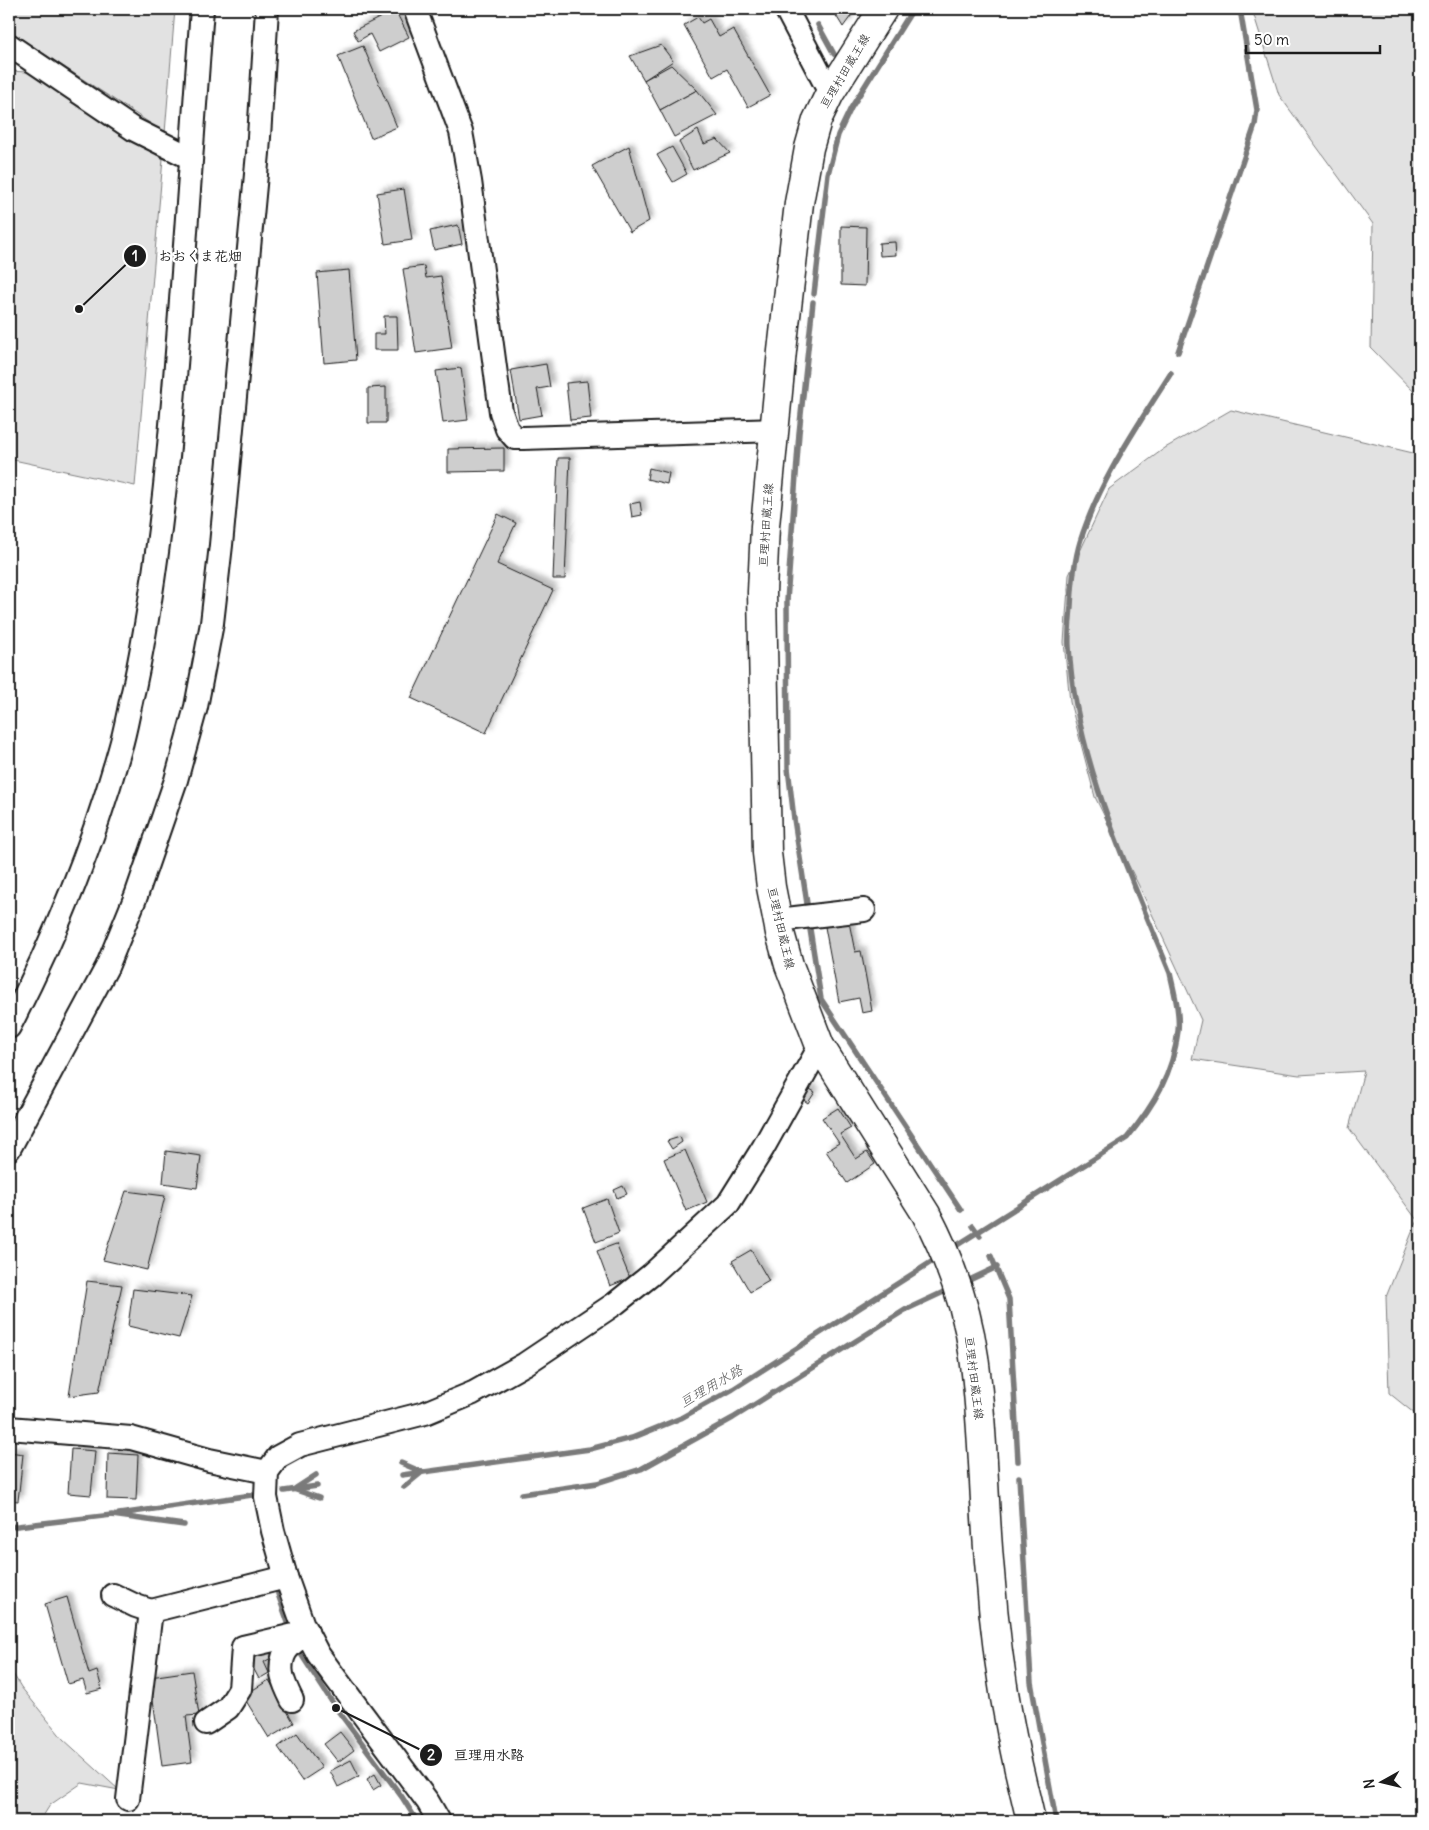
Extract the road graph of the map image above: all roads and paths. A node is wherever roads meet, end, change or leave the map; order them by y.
1 (202, 9) edge
2 (267, 9) edge
3 (415, 9) edge
4 (786, 9) edge
5 (883, 9) edge
6 (9, 45) edge
7 (830, 93) junction
8 (191, 158) junction
9 (774, 430) junction
10 (864, 910) dead end
11 (778, 920) junction
12 (9, 1026) edge
13 (820, 1046) junction
14 (9, 1149) edge
15 (9, 1428) edge
16 (267, 1472) junction
17 (286, 1577) junction
18 (113, 1595) dead end
19 (152, 1611) junction
20 (307, 1632) junction
21 (292, 1700) dead end
22 (206, 1723) dead end
23 (128, 1799) dead end
24 (439, 1821) edge
25 (1031, 1821) edge

1 - 8 street
2 - 14 street
3 - 9 street
4 - 7 street
5 - 7 main road, 亘理村田蔵王線
6 - 8 street
7 - 9 main road, 亘理村田蔵王線
8 - 12 street
9 - 11 main road, 亘理村田蔵王線
10 - 11 street
11 - 13 main road, 亘理村田蔵王線
13 - 16 street
13 - 25 main road, 亘理村田蔵王線
15 - 16 street
16 - 17 street
17 - 19 street
17 - 20 street
18 - 19 street
19 - 23 street
20 - 21 street
20 - 22 street
20 - 24 street

